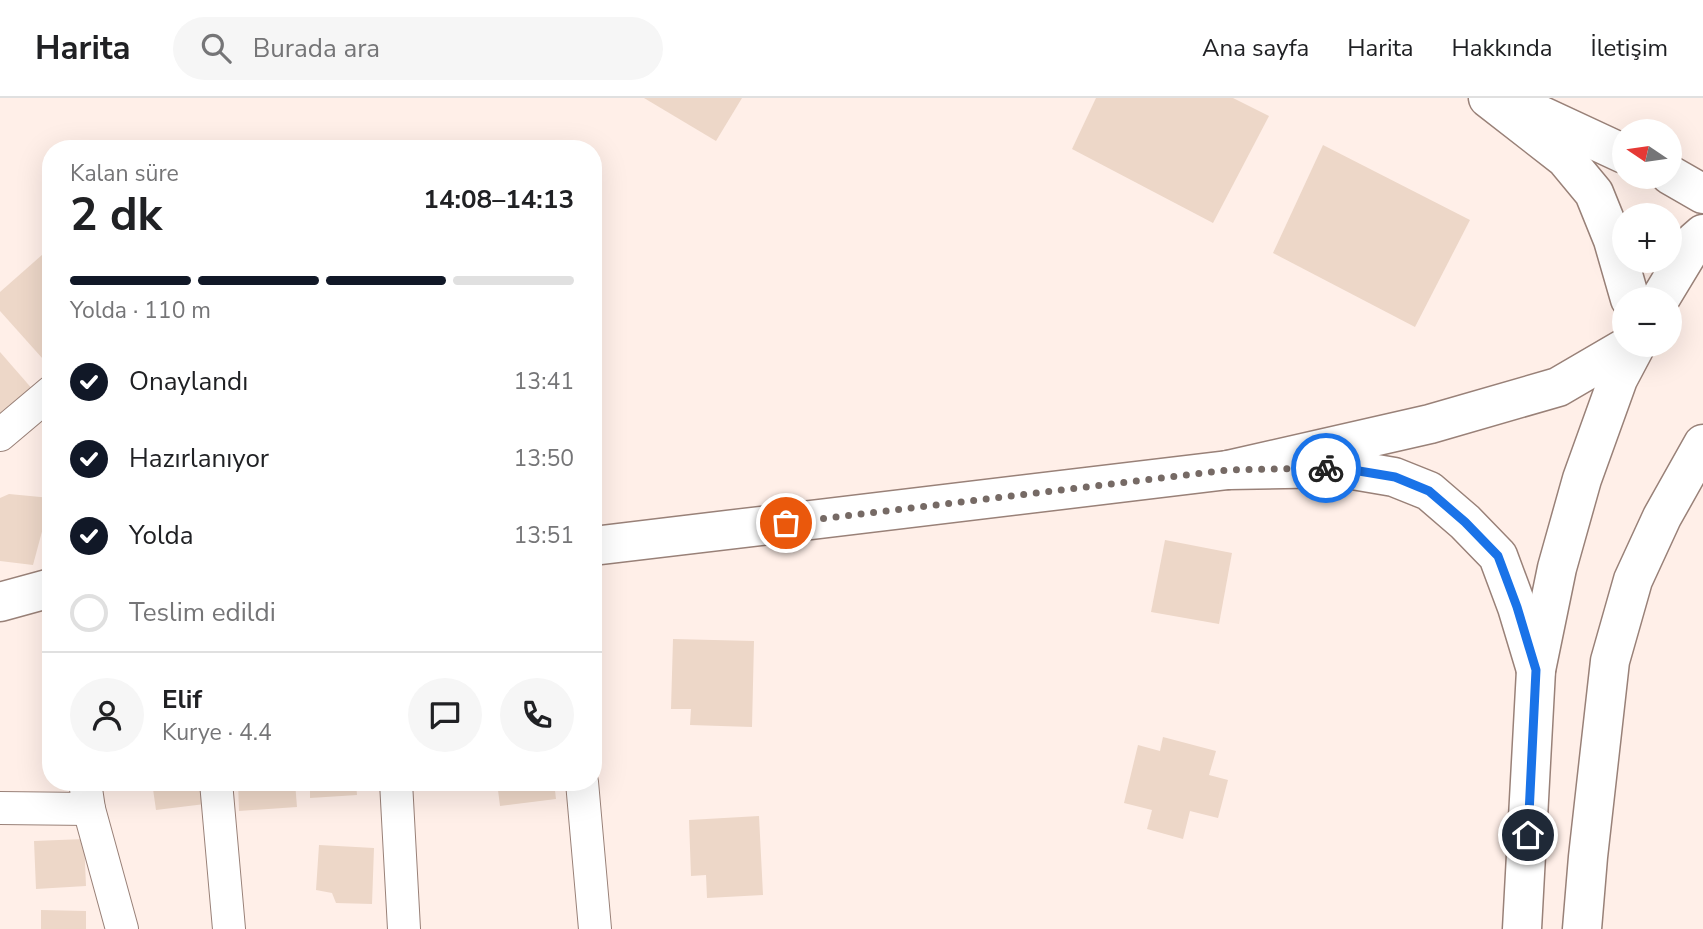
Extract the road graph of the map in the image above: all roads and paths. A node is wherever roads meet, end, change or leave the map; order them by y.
1 (1488, 98) edge
2 (1504, 98) edge
3 (1612, 148) edge
4 (1682, 182) edge
5 (1703, 194) edge
6 (1703, 234) edge
7 (1627, 287) edge
8 (1667, 287) edge
9 (1612, 356) edge
10 (1630, 357) edge
11 (42, 400) edge
12 (0, 435) edge
13 (1703, 444) edge
14 (1228, 470) junction
15 (602, 545) edge
16 (42, 590) edge
17 (0, 603) edge
18 (1536, 670) junction
19 (217, 791) edge
20 (396, 791) edge
21 (583, 791) edge
22 (87, 796) edge
23 (0, 808) edge
24 (122, 929) edge
25 (229, 929) edge
26 (404, 929) edge
27 (595, 929) edge
28 (1522, 929) edge
29 (1582, 929) edge

1 - 7 street
2 - 3 street
4 - 5 street
6 - 8 street
9 - 14 street
10 - 18 street
11 - 12 street
13 - 29 street
14 - 15 street
14 - 18 street
16 - 17 street
18 - 28 street
19 - 25 street
20 - 26 street
21 - 27 street
22 - 23 street
22 - 24 street

